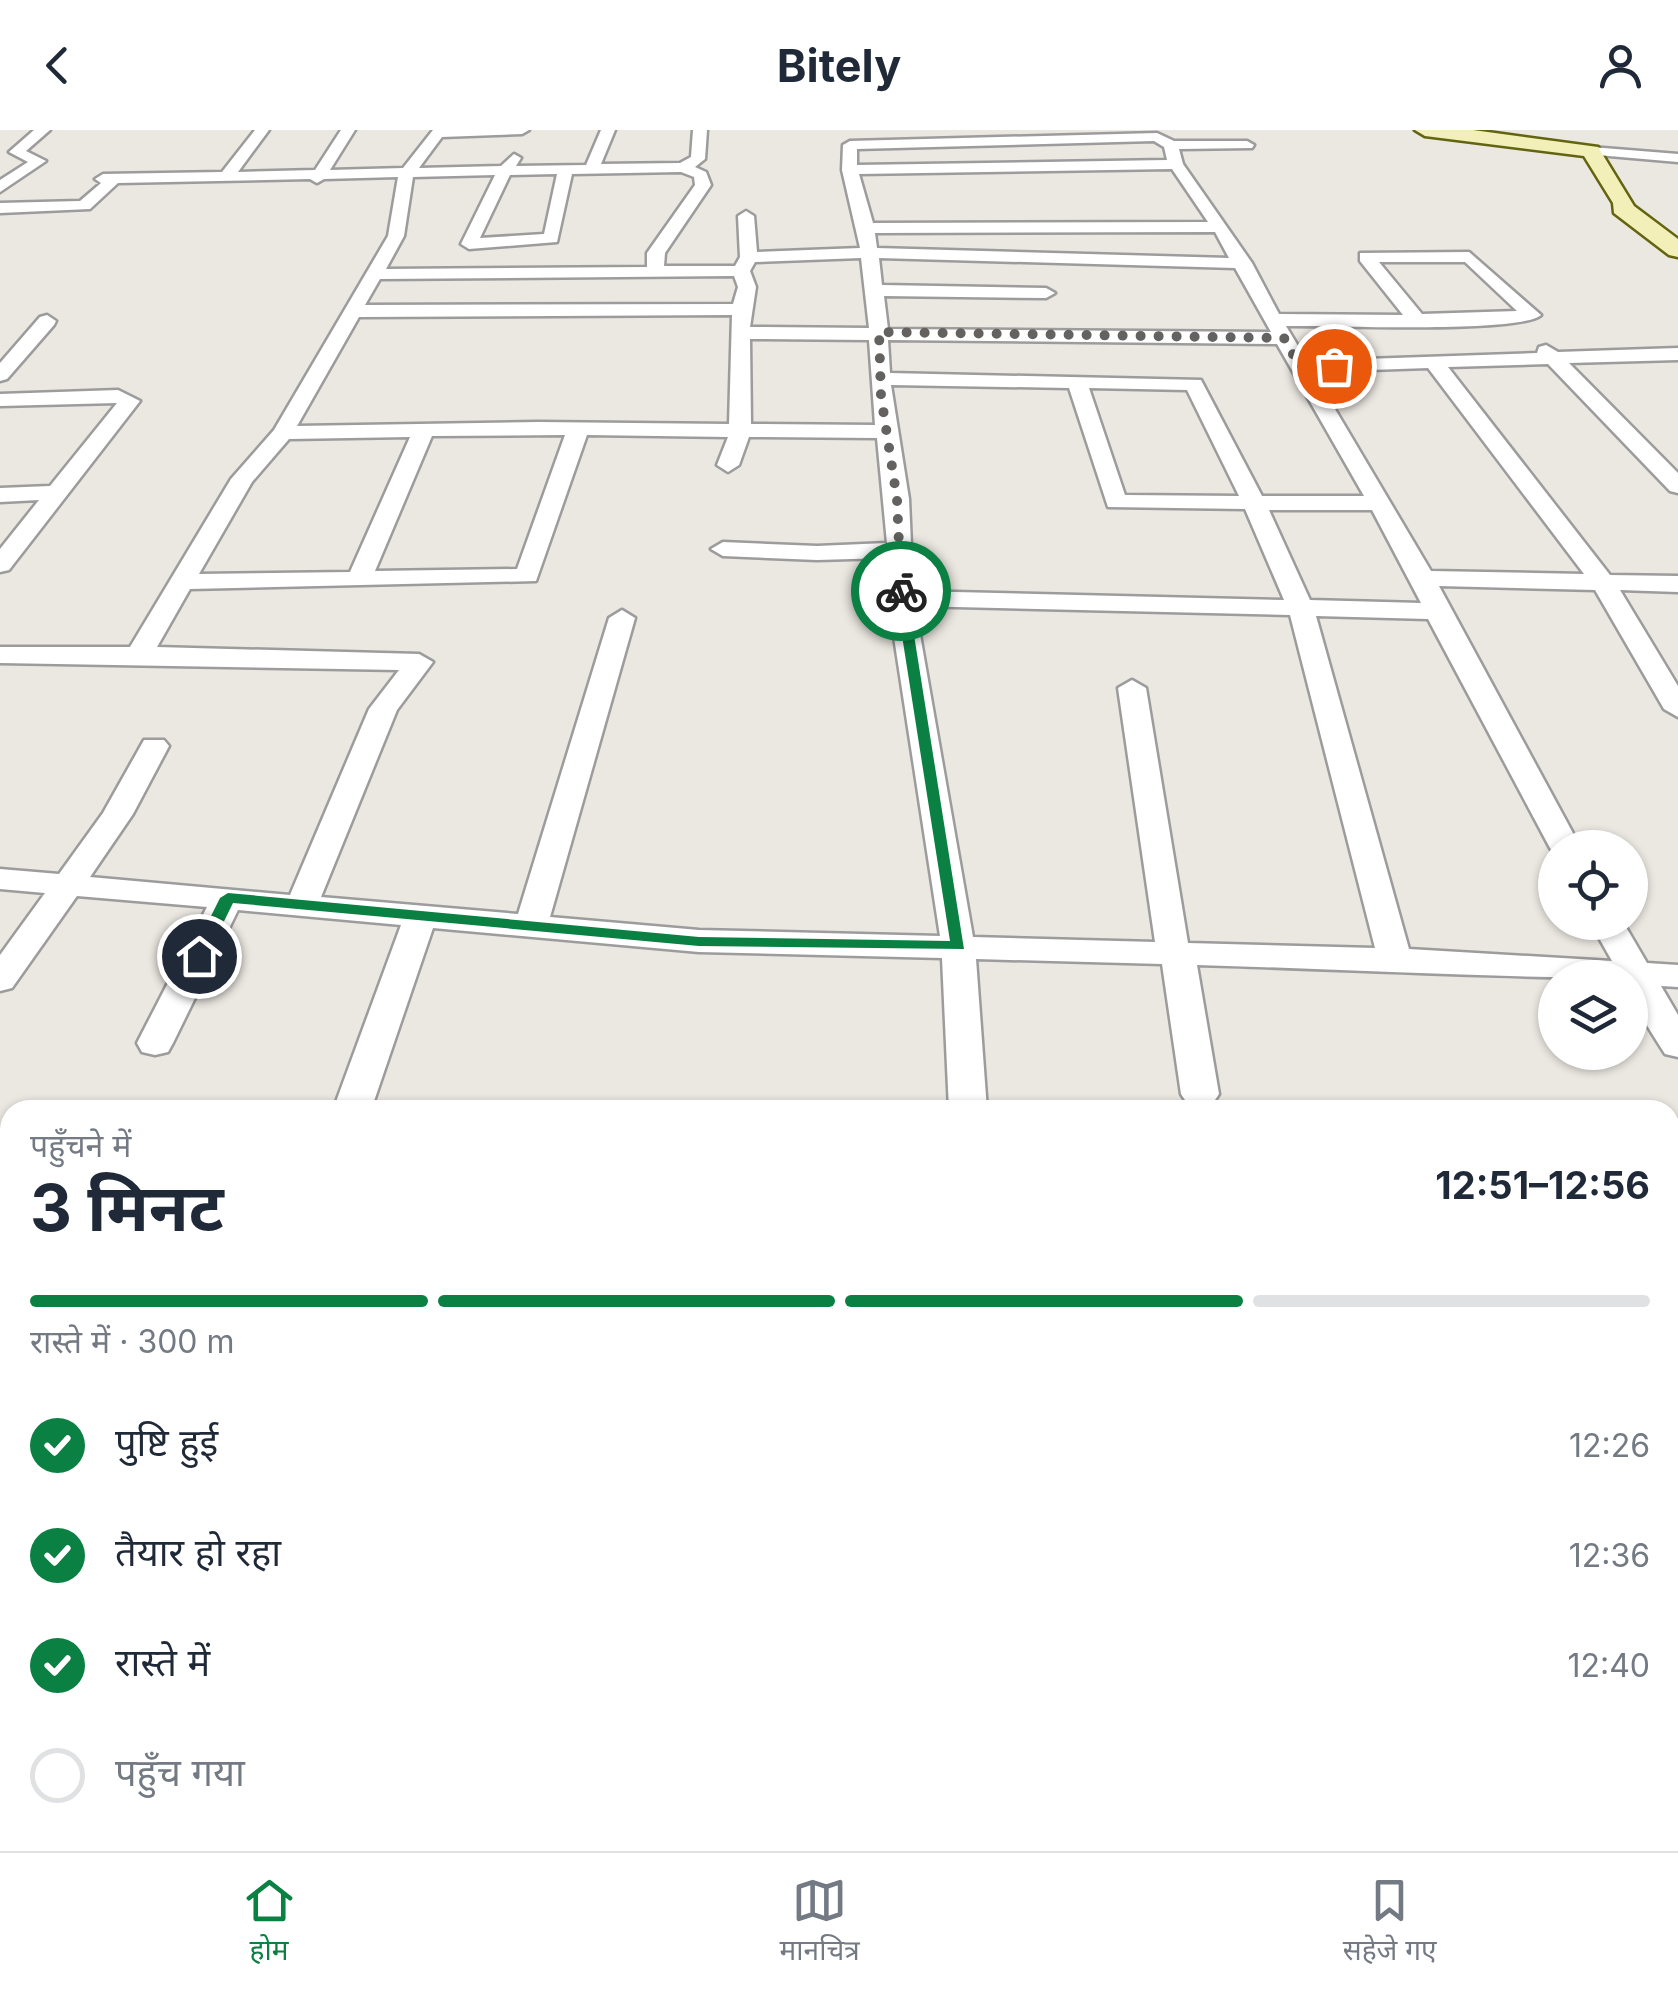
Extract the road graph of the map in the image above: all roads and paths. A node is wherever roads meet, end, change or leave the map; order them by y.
1 (44, 130) edge
2 (262, 130) edge
3 (348, 130) edge
4 (524, 130) edge
5 (608, 130) edge
6 (700, 130) edge
7 (1425, 130) edge
8 (1515, 136) edge
9 (1162, 138) edge
10 (1247, 145) dead end
11 (1590, 150) junction
12 (1678, 158) edge
13 (1176, 164) junction
14 (683, 167) junction
15 (591, 169) junction
16 (565, 170) junction
17 (850, 170) junction
18 (508, 171) junction
19 (406, 175) junction
20 (318, 177) junction
21 (225, 178) junction
22 (0, 187) edge
23 (1640, 205) junction
24 (0, 208) edge
25 (746, 216) dead end
26 (1220, 227) junction
27 (866, 228) junction
28 (1678, 236) edge
29 (1678, 250) edge
30 (870, 253) junction
31 (1243, 263) junction
32 (745, 264) junction
33 (655, 271) junction
34 (684, 271) junction
35 (374, 274) junction
36 (875, 290) junction
37 (1046, 293) dead end
38 (673, 308) junction
39 (741, 309) junction
40 (353, 310) junction
41 (1513, 316) junction
42 (1415, 318) junction
43 (47, 321) dead end
44 (1278, 329) junction
45 (743, 332) junction
46 (879, 332) junction
47 (1678, 354) edge
48 (1555, 360) junction
49 (1434, 362) junction
50 (1300, 367) junction
51 (0, 374) edge
52 (880, 379) junction
53 (1077, 382) junction
54 (0, 400) edge
55 (578, 429) junction
56 (424, 430) junction
57 (740, 432) junction
58 (887, 432) junction
59 (282, 434) junction
60 (728, 465) dead end
61 (1678, 486) edge
62 (56, 493) junction
63 (0, 495) edge
64 (1254, 503) junction
65 (1379, 503) junction
66 (723, 549) dead end
67 (899, 550) junction
68 (0, 565) edge
69 (360, 576) junction
70 (1422, 578) junction
71 (182, 582) junction
72 (1604, 582) junction
73 (1678, 584) edge
74 (901, 598) junction
75 (1298, 609) junction
76 (1437, 611) junction
77 (622, 618) dead end
78 (139, 654) junction
79 (0, 655) edge
80 (1132, 688) dead end
81 (1678, 710) edge
82 (154, 746) dead end
83 (1556, 830) edge
84 (0, 879) edge
85 (65, 884) junction
86 (228, 898) junction
87 (302, 904) junction
88 (421, 914) junction
89 (530, 926) junction
90 (958, 946) junction
91 (1174, 952) junction
92 (1394, 959) junction
93 (1538, 967) edge
94 (1648, 974) edge
95 (1678, 976) edge
96 (0, 980) edge
97 (1648, 996) edge
98 (155, 1043) dead end
99 (1678, 1045) edge
100 (1200, 1094) dead end
101 (356, 1100) edge
102 (967, 1100) edge

1 - 22 street
2 - 21 street
3 - 20 street
4 - 18 street
4 - 19 street
5 - 15 street
6 - 14 street
7 - 8 street
8 - 11 street
9 - 10 street
9 - 13 street
9 - 17 street
11 - 12 street
11 - 23 street
13 - 17 street
13 - 26 street
14 - 15 street
14 - 33 street
15 - 16 street
16 - 18 street
16 - 18 street
17 - 27 street
18 - 19 street
19 - 20 street
19 - 35 street
20 - 21 street
21 - 24 street
23 - 28 street
23 - 29 street
25 - 32 street
26 - 27 street
26 - 31 street
27 - 30 street
30 - 31 street
30 - 32 street
30 - 36 street
31 - 44 street
32 - 34 street
32 - 39 street
33 - 34 street
33 - 35 street
34 - 38 street
35 - 40 street
36 - 37 street
36 - 46 street
38 - 39 street
38 - 40 street
39 - 45 street
40 - 59 street
41 - 42 street
41 - 42 street
41 - 48 street
42 - 44 street
43 - 51 street
44 - 46 street
44 - 50 street
45 - 46 street
45 - 57 street
46 - 52 street
47 - 48 street
48 - 49 street
48 - 61 street
49 - 50 street
49 - 72 street
50 - 65 street
52 - 53 street
52 - 58 street
53 - 64 street
53 - 64 street
54 - 62 street
55 - 56 street
55 - 57 street
55 - 69 street
56 - 59 street
56 - 69 street
57 - 58 street
57 - 60 street
58 - 67 street
59 - 71 street
62 - 63 street
62 - 68 street
64 - 65 street
64 - 75 street
65 - 70 street
66 - 67 street
67 - 74 street
69 - 71 street
70 - 72 street
70 - 76 street
71 - 78 street
72 - 73 street
72 - 81 street
74 - 75 street
74 - 90 street
75 - 76 street
75 - 92 street
76 - 83 street
77 - 89 street
78 - 79 street
78 - 87 street
80 - 91 street
82 - 85 street
84 - 85 street
85 - 86 street
85 - 96 street
86 - 87 street
86 - 98 street
87 - 88 street
88 - 89 street
88 - 101 street
89 - 90 street
90 - 91 street
90 - 102 street
91 - 92 street
91 - 100 street
92 - 93 street
94 - 95 street
97 - 99 street

